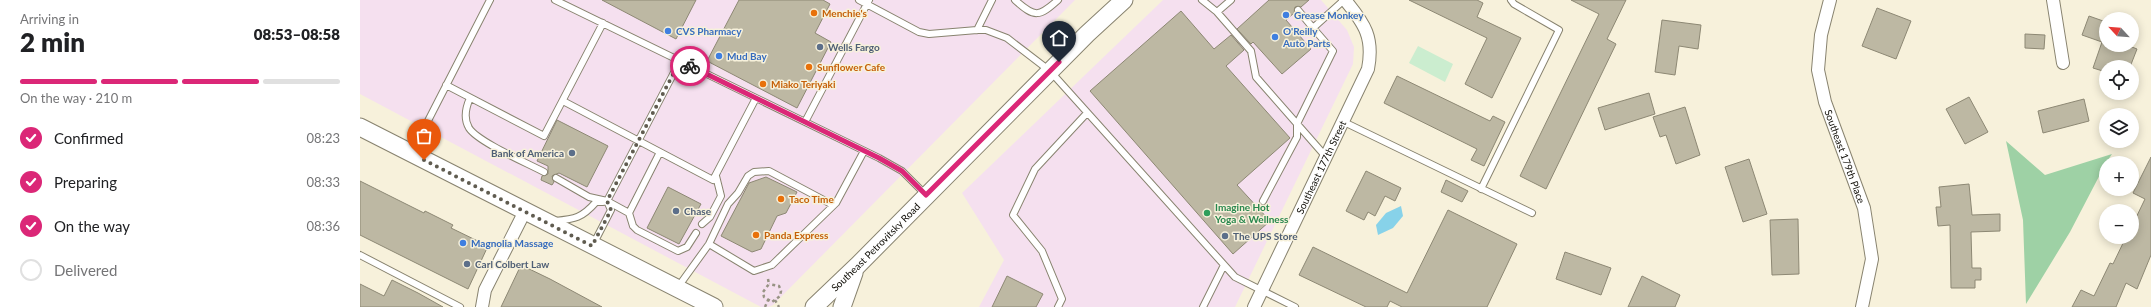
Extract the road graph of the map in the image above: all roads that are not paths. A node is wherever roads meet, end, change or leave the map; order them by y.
1 (490, 0) edge
2 (555, 0) edge
3 (859, 0) edge
4 (992, 0) edge
5 (1015, 0) edge
6 (1058, 0) edge
7 (1124, 0) edge
8 (1202, 0) edge
9 (1231, 0) edge
10 (1344, 0) edge
11 (1511, 0) edge
12 (2053, 0) edge
13 (868, 2) edge
14 (1829, 3) edge
15 (1298, 10) dead end
16 (1217, 12) junction
17 (603, 23) junction
18 (1313, 28) junction
19 (977, 30) junction
20 (680, 61) junction
21 (2063, 63) dead end
22 (1050, 71) junction
23 (446, 85) junction
24 (470, 98) junction
25 (756, 98) junction
26 (563, 101) junction
27 (1087, 113) junction
28 (805, 122) junction
29 (1344, 122) junction
30 (1297, 124) junction
31 (360, 127) edge
32 (638, 141) junction
33 (864, 151) junction
34 (660, 152) junction
35 (411, 154) junction
36 (1327, 158) junction
37 (544, 172) dead end
38 (716, 176) junction
39 (556, 178) dead end
40 (1481, 188) junction
41 (926, 195) junction
42 (607, 201) junction
43 (1263, 201) dead end
44 (833, 205) junction
45 (525, 211) junction
46 (629, 213) junction
47 (1532, 213) dead end
48 (546, 222) junction
49 (702, 224) dead end
50 (696, 233) dead end
51 (709, 244) junction
52 (592, 246) junction
53 (360, 255) edge
54 (1224, 264) junction
55 (857, 266) junction
56 (677, 289) junction
57 (1262, 291) junction
58 (460, 307) edge
59 (482, 307) edge
60 (714, 307) edge
61 (814, 307) edge
62 (842, 307) edge
63 (1058, 307) edge
64 (1203, 307) edge
65 (1254, 307) edge
66 (1295, 307) edge
67 (1862, 307) edge

1 - 23 lane
2 - 17 lane
3 - 13 lane
4 - 19 lane
5 - 6 lane
7 - 22 main road, Southeast Petrovitsky Road
8 - 16 lane
9 - 16 lane
10 - 18 lane
10 - 29 street, Southeast 177th Street
11 - 40 lane
12 - 21 street
13 - 19 lane
13 - 28 lane
14 - 67 street, Southeast 179th Place
15 - 18 lane
16 - 30 lane
17 - 20 lane
17 - 26 lane
18 - 30 lane
19 - 22 lane
20 - 25 lane
20 - 32 lane
22 - 27 lane
22 - 41 main road, Southeast Petrovitsky Road
23 - 24 lane
23 - 35 lane
24 - 26 lane
24 - 37 lane
25 - 28 lane
25 - 38 lane
26 - 32 lane
27 - 54 lane
27 - 63 lane
28 - 33 lane
29 - 36 street, Southeast 177th Street
29 - 40 lane
30 - 36 lane
30 - 43 lane
31 - 35 main road
32 - 34 lane
32 - 42 lane
33 - 41 lane
33 - 44 lane
34 - 38 lane
34 - 46 lane
35 - 45 main road
36 - 57 street, Southeast 177th Street
38 - 49 lane
39 - 42 lane
40 - 47 lane
41 - 55 main road, Southeast Petrovitsky Road
42 - 46 lane
42 - 48 lane
42 - 52 lane
44 - 51 lane
44 - 51 lane
45 - 48 main road
45 - 59 street
46 - 50 lane
48 - 52 main road
51 - 56 lane
52 - 56 main road
53 - 58 lane
54 - 57 lane
54 - 64 lane
55 - 61 main road, Southeast Petrovitsky Road
55 - 62 main road
56 - 60 main road
57 - 65 street, Southeast 177th Street
57 - 66 lane

